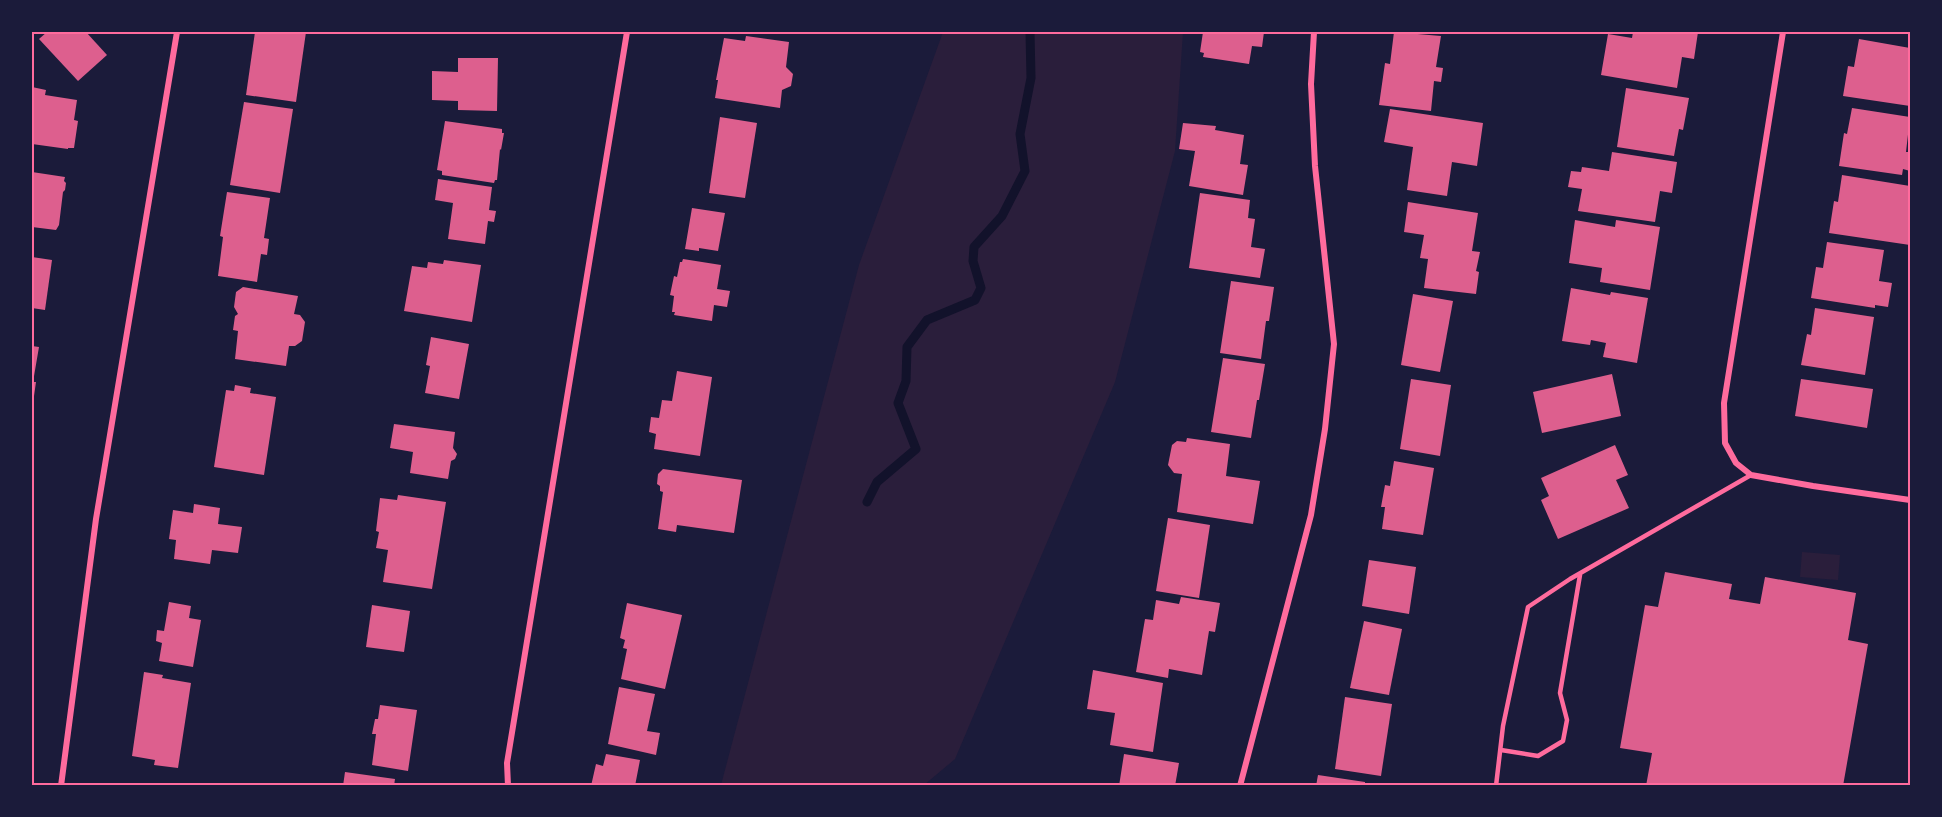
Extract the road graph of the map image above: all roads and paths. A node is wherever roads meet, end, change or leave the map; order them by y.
1 (177, 32) edge
2 (627, 32) edge
3 (1314, 32) edge
4 (1783, 32) edge
5 (1751, 475) junction
6 (1911, 500) edge
7 (1580, 575) junction
8 (1501, 750) junction
9 (61, 786) edge
10 (508, 786) edge
11 (1239, 786) edge
12 (1496, 786) edge

1 - 9 street
2 - 10 street
3 - 11 street
4 - 5 street
5 - 6 street
5 - 7 lane
7 - 8 lane
7 - 8 lane
8 - 12 lane

